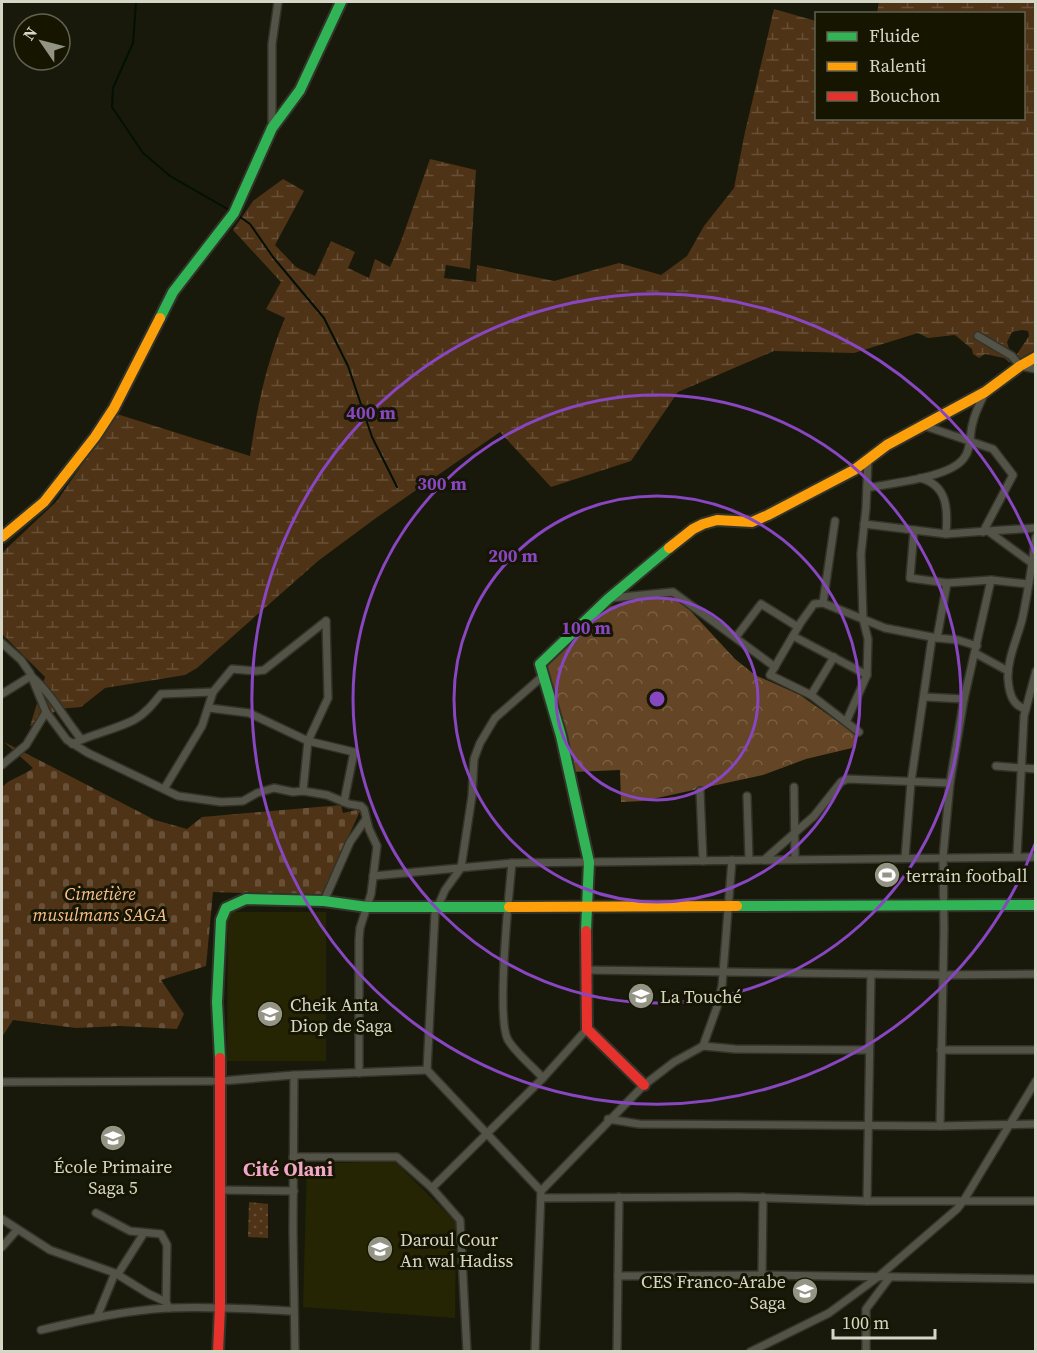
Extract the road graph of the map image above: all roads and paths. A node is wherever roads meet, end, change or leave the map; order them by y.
1 (278, 2) edge
2 (341, 2) edge
3 (272, 128) junction
4 (978, 336) dead end
5 (1035, 357) edge
6 (1020, 366) junction
7 (1035, 369) edge
8 (986, 392) junction
9 (922, 425) junction
10 (970, 441) junction
11 (868, 459) junction
12 (920, 478) junction
13 (867, 488) junction
14 (835, 521) dead end
15 (864, 524) junction
16 (1035, 528) edge
17 (914, 530) junction
18 (986, 531) junction
19 (946, 534) junction
20 (2, 537) edge
21 (1035, 537) edge
22 (1034, 565) edge
23 (991, 580) junction
24 (947, 582) junction
25 (1028, 584) junction
26 (608, 599) junction
27 (823, 603) junction
28 (863, 619) junction
29 (798, 627) junction
30 (793, 636) junction
31 (736, 637) junction
32 (935, 638) junction
33 (2, 643) edge
34 (976, 650) junction
35 (834, 657) junction
36 (775, 667) junction
37 (1008, 671) junction
38 (1035, 671) edge
39 (543, 675) junction
40 (867, 675) junction
41 (31, 676) junction
42 (213, 692) junction
43 (2, 694) edge
44 (811, 695) junction
45 (925, 697) junction
46 (964, 699) junction
47 (209, 708) junction
48 (1026, 709) junction
49 (46, 712) junction
50 (846, 722) junction
51 (859, 732) dead end
52 (81, 739) junction
53 (308, 741) junction
54 (72, 744) junction
55 (2, 765) edge
56 (996, 766) dead end
57 (1022, 768) junction
58 (1035, 769) edge
59 (911, 782) junction
60 (950, 783) junction
61 (794, 787) dead end
62 (164, 789) junction
63 (303, 791) junction
64 (700, 791) dead end
65 (747, 796) dead end
66 (344, 802) junction
67 (366, 819) junction
68 (795, 833) junction
69 (1017, 856) junction
70 (1035, 856) edge
71 (943, 857) junction
72 (904, 858) junction
73 (795, 859) junction
74 (732, 860) junction
75 (749, 860) junction
76 (763, 860) junction
77 (703, 861) junction
78 (589, 862) junction
79 (512, 863) junction
80 (461, 868) junction
81 (373, 876) junction
82 (324, 902) junction
83 (728, 906) junction
84 (944, 906) junction
85 (1035, 906) edge
86 (367, 907) junction
87 (437, 907) junction
88 (508, 907) junction
89 (586, 907) junction
90 (586, 970) junction
91 (724, 971) junction
92 (871, 974) junction
93 (1035, 974) edge
94 (943, 975) junction
95 (587, 1029) junction
96 (703, 1046) junction
97 (869, 1050) junction
98 (941, 1050) junction
99 (1035, 1050) edge
100 (427, 1070) junction
101 (359, 1073) junction
102 (294, 1075) junction
103 (543, 1078) junction
104 (221, 1081) junction
105 (1035, 1081) edge
106 (2, 1082) edge
107 (644, 1084) junction
108 (608, 1119) junction
109 (867, 1124) junction
110 (1035, 1124) edge
111 (1010, 1125) junction
112 (940, 1126) junction
113 (486, 1133) junction
114 (293, 1157) junction
115 (432, 1188) junction
116 (220, 1191) junction
117 (294, 1191) junction
118 (541, 1194) junction
119 (619, 1197) junction
120 (763, 1197) junction
121 (964, 1200) junction
122 (867, 1201) junction
123 (1035, 1201) edge
124 (96, 1213) dead end
125 (2, 1219) edge
126 (17, 1230) junction
127 (144, 1233) junction
128 (2, 1247) edge
129 (117, 1273) junction
130 (762, 1275) junction
131 (618, 1276) junction
132 (878, 1277) junction
133 (890, 1277) junction
134 (1035, 1279) edge
135 (168, 1305) junction
136 (220, 1307) junction
137 (294, 1311) junction
138 (97, 1317) junction
139 (41, 1330) dead end
140 (218, 1352) edge
141 (295, 1352) edge
142 (467, 1352) edge
143 (535, 1352) edge
144 (616, 1352) edge
145 (750, 1352) edge
146 (866, 1352) edge

1 - 3 street
2 - 3 street
3 - 20 street
4 - 6 street
5 - 6 street
6 - 7 street
6 - 8 street
8 - 9 street
8 - 10 street
9 - 10 street
9 - 11 street
10 - 12 street
10 - 18 street
11 - 13 street
11 - 26 street
12 - 13 street
12 - 19 street
13 - 15 street
14 - 27 street
15 - 17 street
15 - 28 street
16 - 18 street
17 - 19 street
17 - 24 street
18 - 19 street
18 - 22 street
21 - 22 street
22 - 25 street
23 - 24 street
23 - 25 street
23 - 34 street
24 - 32 street
25 - 37 street
26 - 31 street
26 - 39 street
27 - 28 street
27 - 29 street
28 - 32 street
28 - 40 street
29 - 30 street
29 - 31 street
30 - 35 street
30 - 36 street
31 - 36 street
32 - 34 street
32 - 45 street
33 - 41 street
34 - 37 street
34 - 46 street
35 - 40 street
35 - 44 street
36 - 44 street
37 - 48 street
38 - 48 street
39 - 78 street
39 - 80 street
40 - 50 street
41 - 43 street
41 - 49 street
41 - 52 street
42 - 47 street
42 - 52 street
42 - 53 street
44 - 50 street
45 - 46 street
45 - 59 street
46 - 60 street
47 - 53 street
47 - 62 street
48 - 57 street
49 - 54 street
49 - 55 street
50 - 51 street
52 - 54 street
53 - 63 street
53 - 66 street
54 - 62 street
56 - 57 street
57 - 58 street
57 - 69 street
59 - 60 street
59 - 68 street
59 - 72 street
60 - 71 street
61 - 68 street
62 - 63 street
63 - 66 street
64 - 77 street
65 - 75 street
66 - 67 street
67 - 81 street
67 - 82 street
68 - 73 street
68 - 76 street
69 - 70 street
69 - 71 street
71 - 72 street
71 - 84 street
72 - 73 street
73 - 76 street
74 - 75 street
74 - 77 street
74 - 83 street
75 - 76 street
77 - 78 street
78 - 79 street
78 - 89 street
79 - 80 street
79 - 88 street
80 - 81 street
80 - 87 street
81 - 86 street
82 - 86 street
82 - 104 street
83 - 84 street
83 - 89 street
83 - 91 street
84 - 85 street
84 - 94 street
86 - 87 street
86 - 101 street
87 - 88 street
87 - 100 street
88 - 89 street
88 - 103 street
89 - 90 street
90 - 91 street
90 - 95 street
91 - 92 street
91 - 96 street
92 - 94 street
92 - 97 street
93 - 94 street
94 - 98 street
95 - 103 street
95 - 107 street
96 - 97 street
96 - 107 street
97 - 109 street
98 - 99 street
98 - 112 street
100 - 101 street
100 - 113 street
101 - 102 street
102 - 104 street
102 - 114 street
103 - 113 street
104 - 106 street
104 - 116 street
105 - 111 street
107 - 108 street
108 - 109 street
108 - 118 street
109 - 112 street
109 - 122 street
110 - 111 street
111 - 112 street
111 - 121 street
113 - 115 street
113 - 118 street
114 - 115 street
114 - 117 street
115 - 142 street
116 - 117 street
116 - 136 street
117 - 137 street
118 - 119 street
118 - 143 street
119 - 120 street
119 - 131 street
120 - 122 street
120 - 130 street
121 - 122 street
121 - 123 street
121 - 132 street
124 - 127 street
125 - 126 street
126 - 128 street
126 - 129 street
127 - 129 street
127 - 135 street
129 - 135 street
129 - 138 street
130 - 131 street
130 - 132 street
131 - 144 street
132 - 133 street
132 - 145 street
133 - 134 street
133 - 146 street
135 - 136 street
135 - 138 street
136 - 137 street
136 - 140 street
137 - 141 street
138 - 139 street

